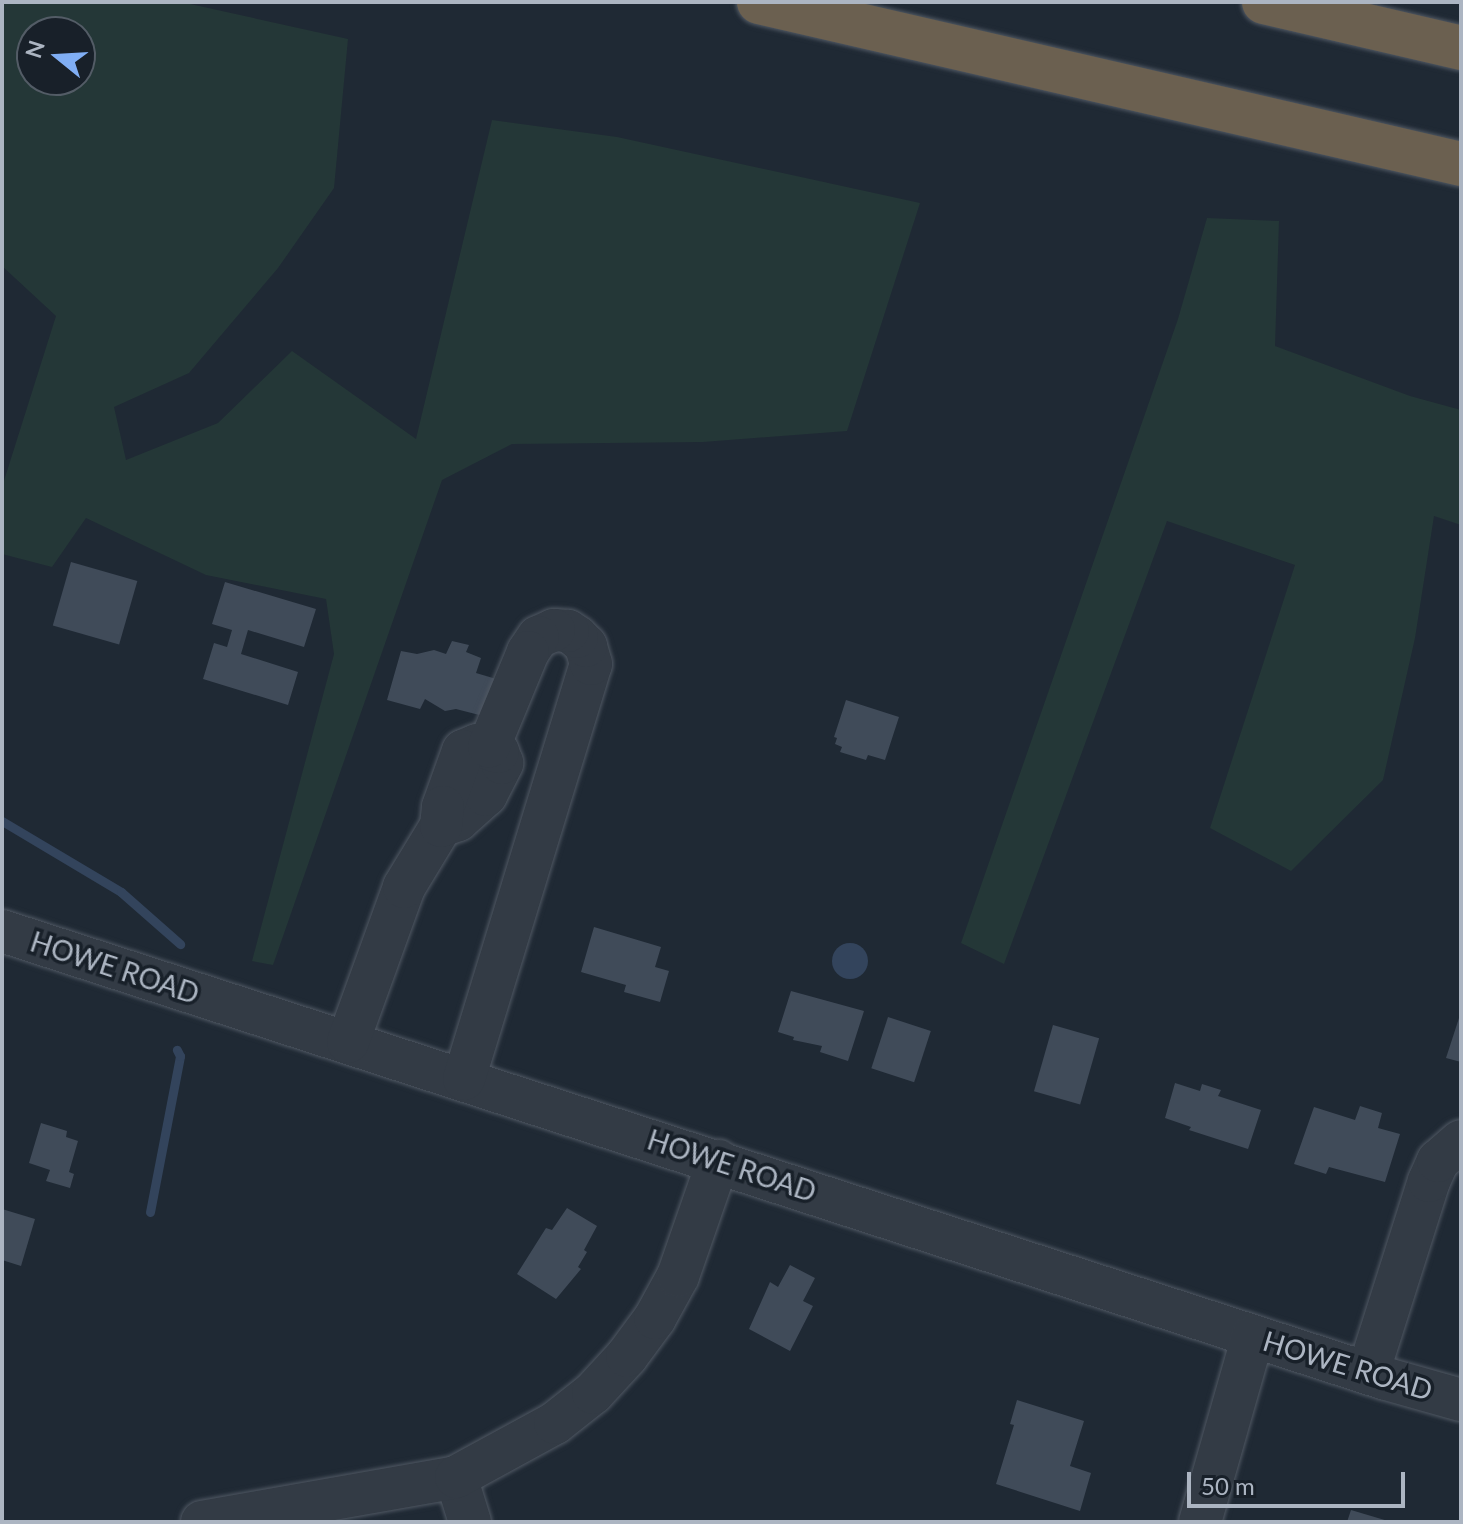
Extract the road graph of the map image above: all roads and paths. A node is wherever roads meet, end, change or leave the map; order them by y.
1 (759, 2) edge
2 (1264, 2) edge
3 (1461, 48) edge
4 (1461, 164) edge
5 (2, 931) edge
6 (348, 1042) junction
7 (464, 1079) junction
8 (1461, 1141) edge
9 (718, 1161) junction
10 (1253, 1336) junction
11 (1368, 1373) junction
12 (1461, 1400) edge
13 (456, 1477) junction
14 (202, 1522) edge
15 (470, 1522) edge
16 (1200, 1522) edge

1 - 4 highway
2 - 3 highway
5 - 6 street, HOWE ROAD
6 - 7 street, HOWE ROAD
6 - 7 street
7 - 9 street, HOWE ROAD
8 - 11 street
9 - 10 street, HOWE ROAD
9 - 13 street
10 - 11 street, HOWE ROAD
10 - 16 street
11 - 12 street, HOWE ROAD
13 - 14 street
13 - 15 street

